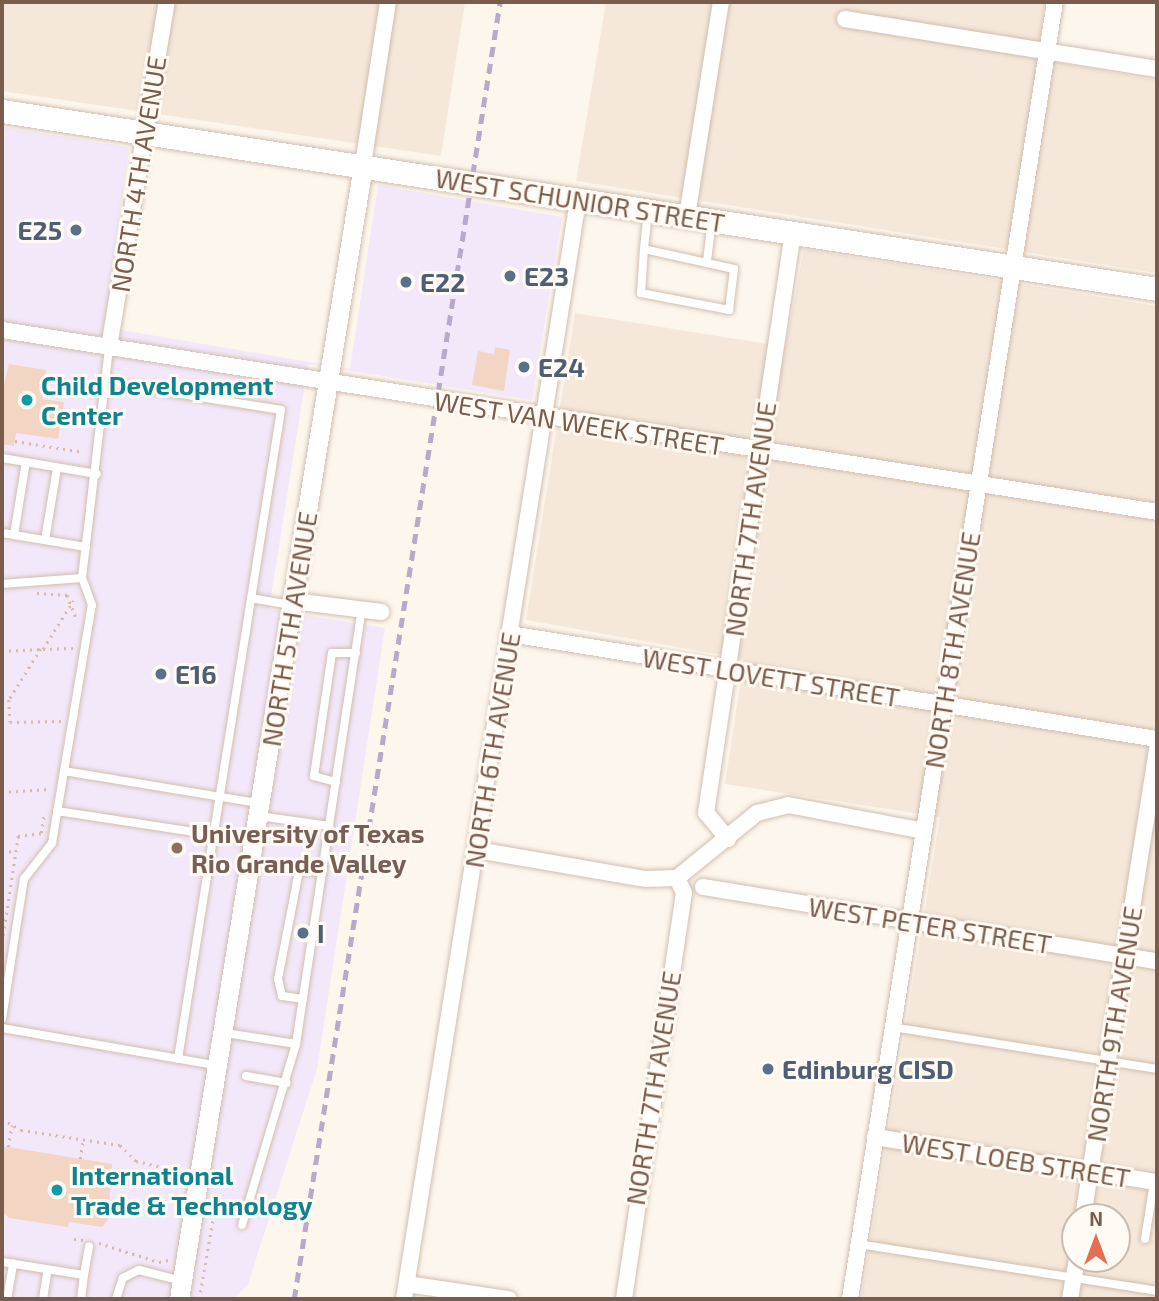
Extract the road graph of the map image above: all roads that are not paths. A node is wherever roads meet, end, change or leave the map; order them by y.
1 (167, 2) edge
2 (388, 2) edge
3 (721, 2) edge
4 (1055, 2) edge
5 (845, 19) dead end
6 (1047, 50) junction
7 (1157, 69) edge
8 (2, 111) edge
9 (144, 131) junction
10 (363, 165) junction
11 (578, 201) junction
12 (648, 212) junction
13 (687, 216) junction
14 (712, 220) junction
15 (793, 232) junction
16 (644, 249) junction
17 (707, 261) junction
18 (1010, 266) junction
19 (1157, 289) edge
20 (2, 330) edge
21 (109, 347) junction
22 (105, 382) junction
23 (328, 382) junction
24 (541, 419) junction
25 (759, 451) junction
26 (2, 458) edge
27 (26, 463) junction
28 (57, 468) junction
29 (97, 474) junction
30 (978, 485) junction
31 (1157, 512) edge
32 (2, 533) edge
33 (14, 535) junction
34 (45, 540) junction
35 (86, 547) junction
36 (82, 578) junction
37 (2, 584) edge
38 (251, 598) junction
39 (292, 603) junction
40 (362, 610) junction
41 (382, 612) dead end
42 (510, 634) junction
43 (356, 653) junction
44 (728, 671) junction
45 (944, 705) junction
46 (1157, 738) edge
47 (1157, 748) edge
48 (64, 771) junction
49 (336, 782) junction
50 (220, 797) junction
51 (260, 810) junction
52 (57, 811) junction
53 (329, 826) junction
54 (924, 831) junction
55 (214, 835) junction
56 (728, 839) junction
57 (255, 841) junction
58 (477, 850) junction
59 (323, 870) junction
60 (677, 878) junction
61 (703, 887) dead end
62 (909, 923) junction
63 (1126, 956) junction
64 (1157, 961) edge
65 (303, 999) junction
66 (2, 1018) edge
67 (892, 1027) junction
68 (2, 1028) edge
69 (225, 1033) junction
70 (296, 1044) junction
71 (178, 1059) junction
72 (1109, 1061) junction
73 (220, 1065) junction
74 (1157, 1069) edge
75 (246, 1076) dead end
76 (286, 1083) junction
77 (875, 1137) junction
78 (1091, 1171) junction
79 (1156, 1182) edge
80 (1085, 1203) edge
81 (242, 1225) dead end
82 (1146, 1239) dead end
83 (858, 1244) junction
84 (89, 1246) dead end
85 (2, 1262) edge
86 (13, 1264) junction
87 (48, 1269) junction
88 (1075, 1273) edge
89 (84, 1275) junction
90 (1074, 1278) junction
91 (182, 1290) edge
92 (405, 1291) edge
93 (1157, 1291) edge
94 (7, 1299) edge
95 (43, 1299) edge
96 (81, 1299) edge
97 (116, 1299) edge
98 (509, 1299) edge
99 (624, 1299) edge
100 (850, 1299) edge
101 (1070, 1299) edge

1 - 9 street, NORTH 4TH AVENUE
2 - 10 street, NORTH 5TH AVENUE
3 - 13 street
4 - 6 street, NORTH 8TH AVENUE
5 - 6 street
6 - 7 street
6 - 18 street, NORTH 8TH AVENUE
8 - 9 main road, WEST SCHUNIOR STREET
9 - 10 main road, WEST SCHUNIOR STREET
9 - 21 street, NORTH 4TH AVENUE
10 - 11 main road, WEST SCHUNIOR STREET
10 - 23 street, NORTH 5TH AVENUE
11 - 12 main road, WEST SCHUNIOR STREET
11 - 24 street, NORTH 6TH AVENUE
12 - 13 main road, WEST SCHUNIOR STREET
12 - 16 lane
13 - 14 main road, WEST SCHUNIOR STREET
14 - 15 main road, WEST SCHUNIOR STREET
14 - 17 lane
15 - 18 main road, WEST SCHUNIOR STREET
15 - 25 street, NORTH 7TH AVENUE
16 - 17 lane
16 - 17 lane
18 - 19 main road, WEST SCHUNIOR STREET
18 - 30 street, NORTH 8TH AVENUE
20 - 21 street, WEST VAN WEEK STREET
21 - 22 lane
21 - 23 street, WEST VAN WEEK STREET
22 - 29 lane
22 - 38 lane
23 - 24 street, WEST VAN WEEK STREET
23 - 39 street, NORTH 5TH AVENUE
24 - 25 street, WEST VAN WEEK STREET
24 - 42 street, NORTH 6TH AVENUE
25 - 30 street, WEST VAN WEEK STREET
25 - 44 street, NORTH 7TH AVENUE
26 - 27 lane
27 - 28 lane
27 - 33 lane
28 - 29 lane
28 - 34 lane
29 - 35 lane
30 - 31 street, WEST VAN WEEK STREET
30 - 45 street, NORTH 8TH AVENUE
32 - 33 lane
33 - 34 lane
34 - 35 lane
35 - 36 lane
36 - 37 lane
36 - 48 lane
38 - 39 lane
38 - 50 lane
39 - 40 street
39 - 51 street, NORTH 5TH AVENUE
40 - 41 street
40 - 43 lane
42 - 44 street, WEST LOVETT STREET
42 - 58 street, NORTH 6TH AVENUE
43 - 49 lane
43 - 49 lane
44 - 45 street, WEST LOVETT STREET
44 - 56 street, NORTH 7TH AVENUE
45 - 46 street, WEST LOVETT STREET
45 - 54 street, NORTH 8TH AVENUE
47 - 63 street, NORTH 9TH AVENUE
48 - 50 lane
48 - 52 lane
49 - 53 lane
50 - 51 lane
50 - 55 lane
51 - 53 lane
51 - 57 street, NORTH 5TH AVENUE
52 - 55 lane
52 - 66 lane
53 - 59 lane
54 - 56 street
54 - 62 street, NORTH 8TH AVENUE
55 - 57 lane
55 - 71 lane
56 - 60 street
57 - 69 street, NORTH 5TH AVENUE
58 - 60 street
58 - 92 street, NORTH 6TH AVENUE
59 - 65 lane
59 - 65 lane
60 - 99 street, NORTH 7TH AVENUE
61 - 62 street, WEST PETER STREET
62 - 63 street, WEST PETER STREET
62 - 67 street, NORTH 8TH AVENUE
63 - 64 street, WEST PETER STREET
63 - 72 street, NORTH 9TH AVENUE
65 - 70 lane
67 - 72 lane
67 - 77 street, NORTH 8TH AVENUE
68 - 71 lane
69 - 70 lane
69 - 73 street, NORTH 5TH AVENUE
70 - 76 lane
71 - 73 lane
72 - 74 lane
72 - 78 street, NORTH 9TH AVENUE
73 - 91 street, NORTH 5TH AVENUE
75 - 76 lane
76 - 81 lane
77 - 78 street, WEST LOEB STREET
77 - 83 street, NORTH 8TH AVENUE
78 - 79 street, WEST LOEB STREET
78 - 80 street, NORTH 9TH AVENUE
79 - 82 lane
83 - 90 lane
83 - 100 street, NORTH 8TH AVENUE
84 - 89 lane
85 - 86 lane
86 - 87 lane
86 - 94 lane
87 - 89 lane
87 - 95 lane
88 - 90 street
89 - 96 lane
90 - 93 lane
90 - 101 street
91 - 97 lane
92 - 98 street

